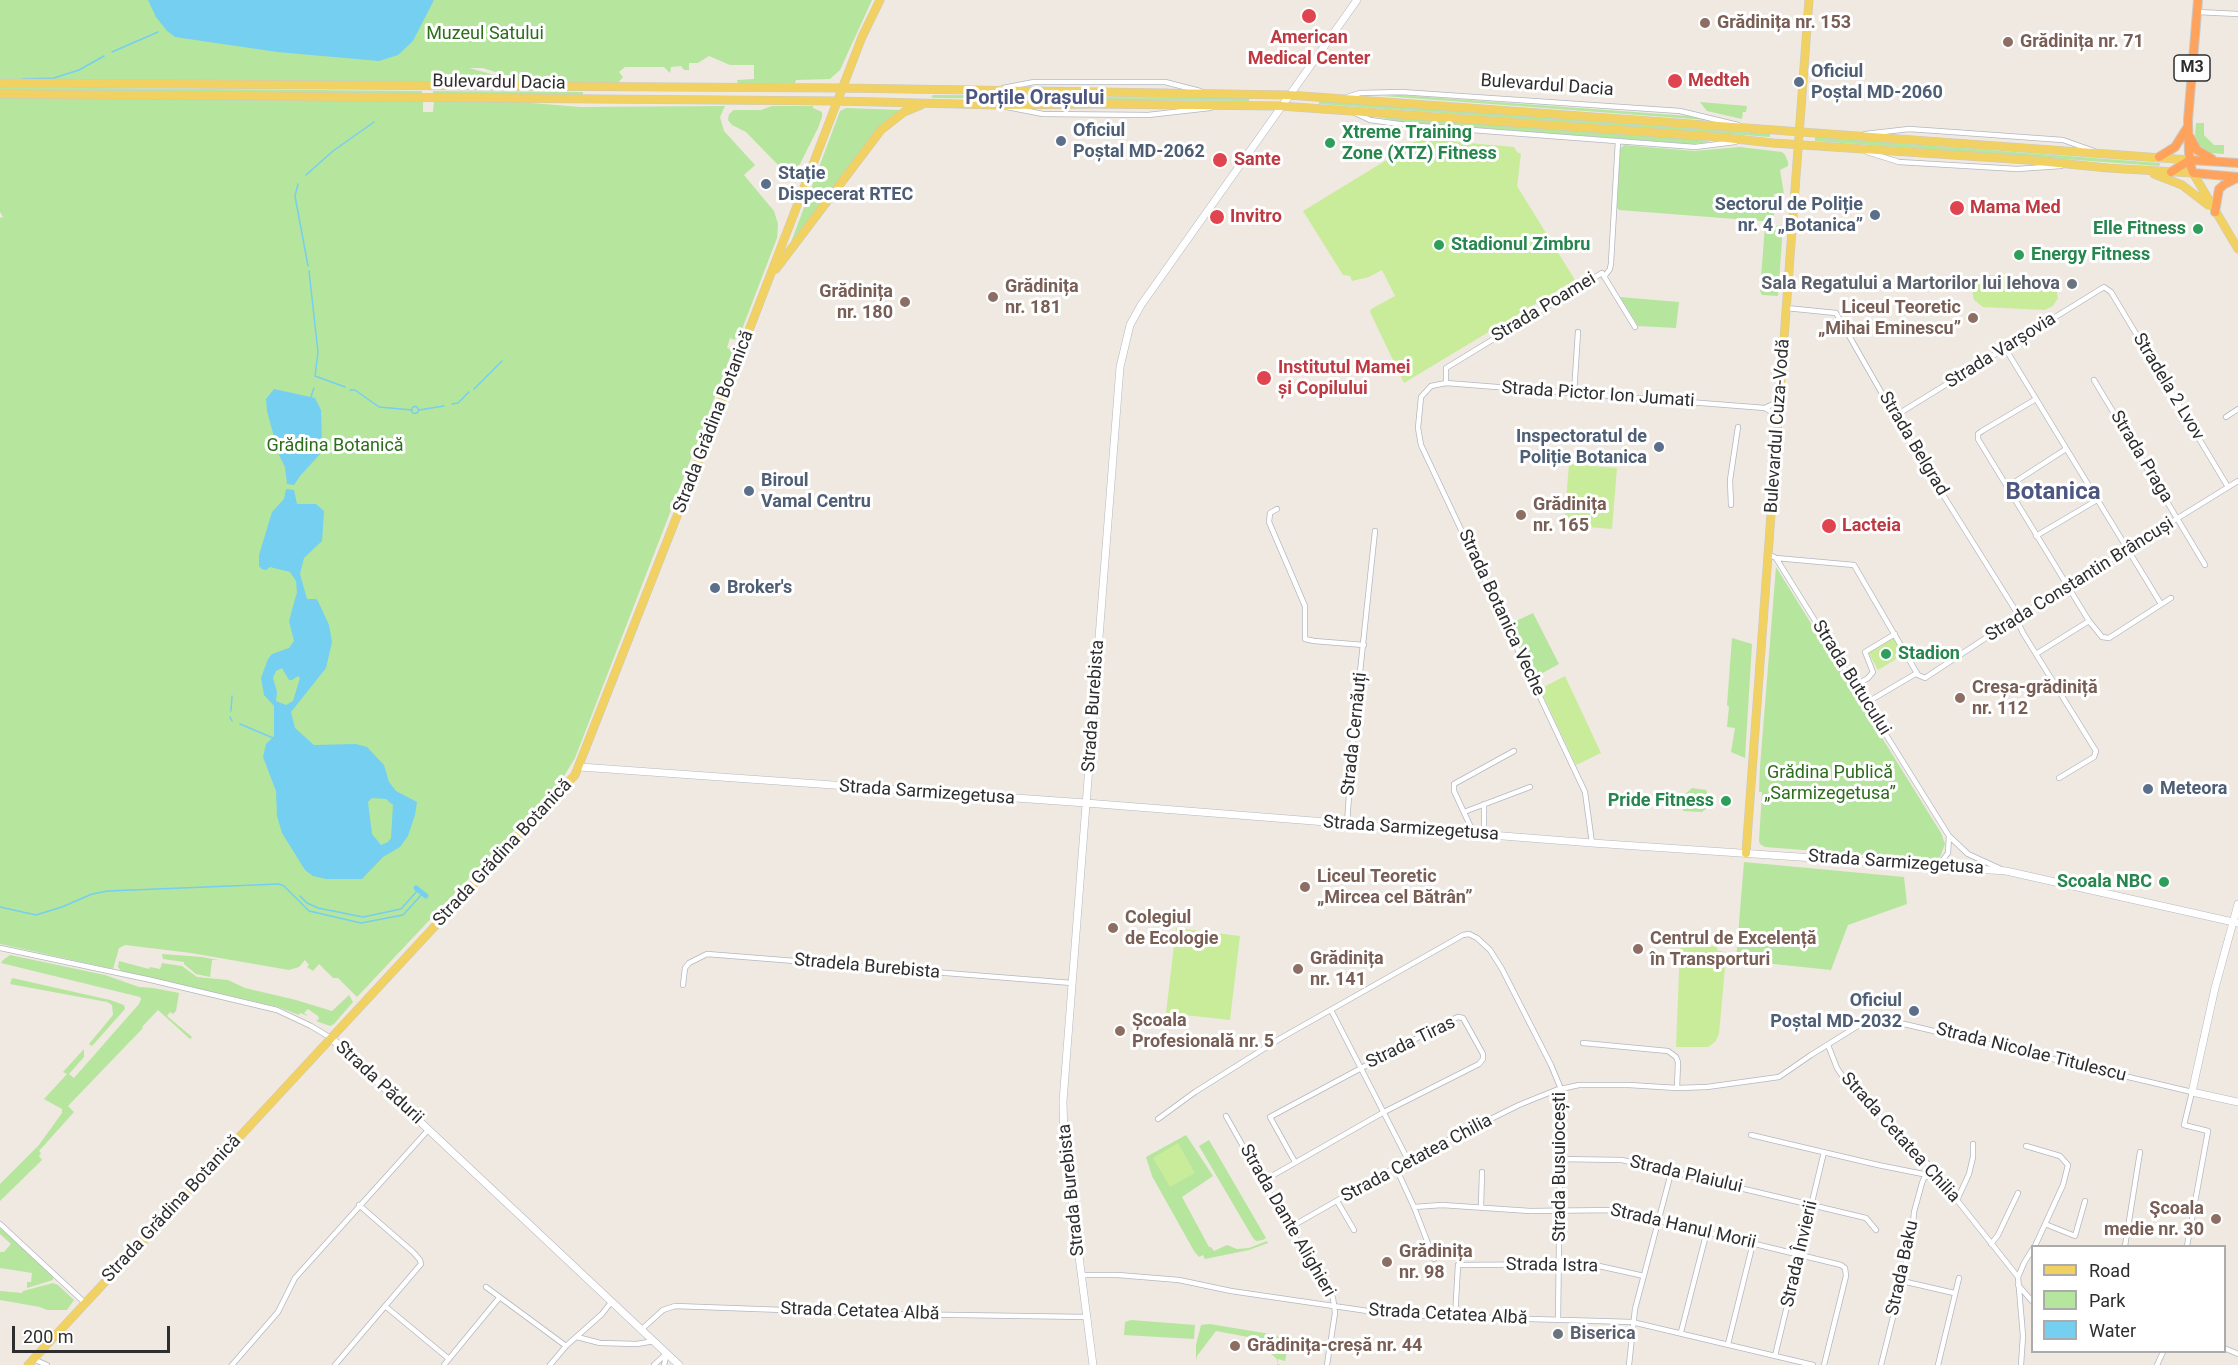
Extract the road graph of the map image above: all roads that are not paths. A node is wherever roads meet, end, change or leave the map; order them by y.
1 (880, 0) edge
2 (1356, 0) edge
3 (1809, 0) edge
4 (2198, 0) edge
5 (2197, 12) junction
6 (2238, 14) edge
7 (0, 83) edge
8 (587, 88) junction
9 (842, 88) junction
10 (926, 90) junction
11 (0, 93) edge
12 (1288, 94) junction
13 (586, 100) junction
14 (837, 101) junction
15 (924, 104) junction
16 (1280, 106) junction
17 (1351, 111) junction
18 (2188, 129) junction
19 (1800, 130) junction
20 (1618, 141) junction
21 (1741, 141) junction
22 (1799, 145) junction
23 (2159, 157) junction
24 (2190, 159) junction
25 (2218, 162) junction
26 (2238, 163) edge
27 (2147, 171) junction
28 (2160, 172) junction
29 (2171, 172) junction
30 (2193, 173) junction
31 (2238, 177) edge
32 (2215, 212) junction
33 (2238, 249) edge
34 (1604, 277) junction
35 (770, 278) junction
36 (2107, 288) joint
37 (1786, 308) junction
38 (1635, 327) dead end
39 (1578, 332) dead end
40 (2005, 348) junction
41 (2094, 380) dead end
42 (1446, 383) junction
43 (1431, 386) joint
44 (1574, 393) junction
45 (2036, 399) junction
46 (1779, 401) junction
47 (1765, 408) junction
48 (2238, 410) edge
49 (1778, 416) junction
50 (1895, 416) junction
51 (2226, 417) dead end
52 (1738, 427) dead end
53 (2066, 449) junction
54 (2238, 481) edge
55 (2007, 487) junction
56 (2228, 487) junction
57 (2097, 500) junction
58 (1731, 505) dead end
59 (1277, 509) dead end
60 (2178, 519) junction
61 (1375, 531) dead end
62 (2036, 536) junction
63 (2128, 550) junction
64 (1768, 554) junction
65 (1776, 558) junction
66 (2205, 565) dead end
67 (2068, 586) junction
68 (2171, 598) dead end
69 (2161, 603) junction
70 (2018, 617) junction
71 (2089, 621) junction
72 (1895, 634) junction
73 (1364, 645) junction
74 (2036, 654) junction
75 (1917, 673) junction
76 (1856, 686) junction
77 (1866, 703) junction
78 (1514, 751) dead end
79 (580, 767) junction
80 (2059, 778) dead end
81 (1530, 787) dead end
82 (1086, 803) junction
83 (1484, 804) junction
84 (1464, 812) junction
85 (1347, 824) junction
86 (1474, 834) junction
87 (1484, 834) junction
88 (1949, 836) junction
89 (1592, 843) junction
90 (1746, 853) junction
91 (1938, 866) junction
92 (2006, 871) junction
93 (2238, 904) edge
94 (2236, 923) edge
95 (0, 948) edge
96 (1072, 983) junction
97 (683, 985) dead end
98 (1331, 1011) junction
99 (331, 1038) junction
100 (1583, 1043) dead end
101 (1828, 1044) junction
102 (1361, 1067) junction
103 (1677, 1088) junction
104 (1561, 1089) junction
105 (2192, 1092) junction
106 (2238, 1102) edge
107 (1384, 1112) junction
108 (1226, 1116) dead end
109 (1158, 1119) dead end
110 (429, 1129) junction
111 (1751, 1135) dead end
112 (1973, 1144) dead end
113 (2026, 1146) dead end
114 (1824, 1152) junction
115 (2140, 1152) dead end
116 (1559, 1159) junction
117 (1408, 1160) junction
118 (1295, 1162) junction
119 (1396, 1168) junction
120 (1482, 1172) dead end
121 (1671, 1173) junction
122 (1937, 1174) junction
123 (1930, 1175) junction
124 (1263, 1181) junction
125 (2018, 1193) dead end
126 (1957, 1200) junction
127 (1337, 1201) junction
128 (2085, 1201) dead end
129 (1812, 1204) junction
130 (359, 1205) junction
131 (1414, 1207) junction
132 (1481, 1207) junction
133 (1560, 1210) junction
134 (1659, 1221) junction
135 (0, 1224) edge
136 (2046, 1224) junction
137 (1289, 1228) junction
138 (1354, 1230) dead end
139 (1876, 1230) dead end
140 (1707, 1231) junction
141 (1753, 1242) junction
142 (1991, 1244) junction
143 (2036, 1245) edge
144 (2125, 1245) edge
145 (2187, 1245) edge
146 (2031, 1252) edge
147 (1801, 1254) junction
148 (1434, 1259) dead end
149 (1559, 1264) junction
150 (1081, 1275) junction
151 (1644, 1276) junction
152 (2018, 1277) junction
153 (1959, 1278) dead end
154 (1902, 1281) junction
155 (2018, 1285) junction
156 (486, 1287) dead end
157 (1954, 1293) junction
158 (499, 1298) junction
159 (2031, 1300) edge
160 (612, 1301) junction
161 (85, 1303) junction
162 (385, 1306) junction
163 (1335, 1307) junction
164 (1087, 1317) junction
165 (1455, 1318) junction
166 (1558, 1320) junction
167 (1632, 1322) junction
168 (642, 1329) junction
169 (1681, 1332) junction
170 (577, 1337) junction
171 (654, 1341) junction
172 (1728, 1344) junction
173 (566, 1346) junction
174 (667, 1353) junction
175 (1775, 1356) junction
176 (449, 1359) junction
177 (31, 1363) edge
178 (233, 1363) edge
179 (47, 1365) edge
180 (335, 1365) edge
181 (444, 1365) edge
182 (550, 1365) edge
183 (654, 1365) edge
184 (664, 1365) edge
185 (679, 1365) edge
186 (1093, 1365) edge
187 (1327, 1365) edge
188 (1334, 1365) edge
189 (1629, 1365) edge
190 (1813, 1365) edge
191 (1824, 1365) edge
192 (1881, 1365) edge
193 (1938, 1365) edge
194 (2021, 1365) edge

1 - 9 main road, Strada Grădina Botanică
2 - 12 main road, Strada Burebista
3 - 19 main road, Bulevardul Cuza-Vodă
4 - 5 highway, M3
5 - 6 street
5 - 18 highway, M3
7 - 8 main road, Bulevardul Dacia
8 - 9 main road, Bulevardul Dacia
8 - 13 main road
9 - 10 main road, Bulevardul Dacia
9 - 14 main road, Strada Grădina Botanică
10 - 12 main road, Bulevardul Dacia
10 - 15 main road
11 - 13 main road, Bulevardul Dacia
12 - 16 main road, Strada Burebista
12 - 19 main road, Bulevardul Dacia
13 - 14 main road, Bulevardul Dacia
14 - 15 main road, Bulevardul Dacia
14 - 35 main road, Strada Grădina Botanică
15 - 16 main road, Bulevardul Dacia
15 - 35 main road
16 - 17 main road, Bulevardul Dacia
16 - 82 main road, Strada Burebista
17 - 20 street, Bulevardul Dacia
17 - 21 main road, Bulevardul Dacia
18 - 23 highway
18 - 24 highway, M3
18 - 25 highway
19 - 22 main road, Bulevardul Cuza-Vodă
19 - 23 main road, Bulevardul Dacia
20 - 21 street, Bulevardul Dacia
20 - 34 street
21 - 22 main road, Bulevardul Dacia
22 - 27 main road, Bulevardul Dacia
22 - 37 main road, Bulevardul Cuza-Vodă
23 - 24 main road, Bulevardul Dacia
23 - 28 main road
24 - 25 highway, Bulevardul Dacia
24 - 29 highway
24 - 30 highway, M3
25 - 26 highway, Bulevardul Dacia
27 - 28 main road, Bulevardul Dacia
27 - 32 main road
28 - 29 main road, Bulevardul Dacia
29 - 30 main road, Bulevardul Dacia
30 - 31 highway, Bulevardul Dacia
30 - 32 main road
31 - 32 highway
32 - 33 main road
34 - 38 street, Strada Poamei
34 - 42 street, Strada Poamei
35 - 79 main road, Strada Grădina Botanică
36 - 40 street, Strada Varșovia
36 - 56 street, Stradela 2 Lvov
37 - 46 main road, Bulevardul Cuza-Vodă
37 - 50 street, Strada Belgrad
39 - 44 street
40 - 45 street
40 - 50 street, Strada Varșovia
41 - 60 street, Strada Praga
42 - 43 street, Strada Pictor Ion Jumati
42 - 44 street, Strada Pictor Ion Jumati
43 - 89 street, Strada Botanica Veche
44 - 47 street, Strada Pictor Ion Jumati
45 - 53 street
45 - 55 street
46 - 47 street
46 - 49 main road, Bulevardul Cuza-Vodă
47 - 49 street, Strada Pictor Ion Jumati
48 - 51 street
49 - 64 main road, Bulevardul Cuza-Vodă
50 - 70 street, Strada Belgrad
52 - 58 street
53 - 55 street
53 - 57 street
54 - 56 street, Strada Constantin Brâncuși
55 - 62 street
56 - 60 street, Strada Constantin Brâncuși
57 - 62 street
57 - 63 street
59 - 73 street
60 - 63 street, Strada Constantin Brâncuși
60 - 66 street, Strada Praga
61 - 73 street, Strada Cernăuți
62 - 67 street
63 - 67 street, Strada Constantin Brâncuși
63 - 69 street
64 - 65 street
64 - 90 main road, Bulevardul Cuza-Vodă
65 - 72 street
65 - 76 street, Strada Butucului
67 - 70 street, Strada Constantin Brâncuși
67 - 71 street
68 - 69 street
69 - 71 street
70 - 74 street, Strada Belgrad
70 - 75 street, Strada Constantin Brâncuși
71 - 74 street
72 - 75 street
72 - 76 street
73 - 85 street, Strada Cernăuți
74 - 80 street, Strada Belgrad
75 - 77 street
76 - 77 street, Strada Butucului
77 - 88 street, Strada Butucului
78 - 84 street
79 - 82 main road, Strada Sarmizegetusa
79 - 99 main road, Strada Grădina Botanică
81 - 83 street
82 - 85 main road, Strada Sarmizegetusa
82 - 96 main road, Strada Burebista
83 - 84 street
83 - 87 street
84 - 86 street
85 - 86 main road, Strada Sarmizegetusa
86 - 87 main road, Strada Sarmizegetusa
87 - 89 main road, Strada Sarmizegetusa
88 - 91 street
88 - 92 street, Strada Butucului
89 - 90 main road, Strada Sarmizegetusa
90 - 91 main road, Strada Sarmizegetusa
91 - 92 main road, Strada Sarmizegetusa
92 - 94 main road, Strada Sarmizegetusa
93 - 94 main road
94 - 105 main road
95 - 99 street, Strada Pădurii
96 - 97 street, Stradela Burebista
96 - 150 main road, Strada Burebista
98 - 102 street
98 - 104 street, Strada Busuiocești
98 - 109 street
99 - 110 main road, Strada Pădurii
99 - 161 main road, Strada Grădina Botanică
100 - 103 street
101 - 103 street, Strada Cetatea Chilia
101 - 105 street, Strada Nicolae Titulescu
101 - 122 street, Strada Cetatea Chilia
102 - 107 street
102 - 107 street, Strada Tiras
102 - 118 street, Strada Tiras
103 - 104 street, Strada Cetatea Chilia
104 - 116 street, Strada Busuiocești
104 - 117 street, Strada Cetatea Chilia
105 - 106 main road, Strada Nicolae Titulescu
105 - 145 street
107 - 117 street
107 - 118 street, Strada Tiras
108 - 124 street, Strada Dante Alighieri
110 - 130 street
110 - 160 main road, Strada Pădurii
111 - 114 street
112 - 126 street
113 - 136 street
114 - 123 street
114 - 129 street, Strada Învierii
115 - 144 street
116 - 121 street, Strada Plaiului
116 - 133 street, Strada Busuiocești
117 - 119 street, Strada Cetatea Chilia
118 - 124 street, Strada Tiras
119 - 127 street, Strada Cetatea Chilia
119 - 131 street
120 - 132 street
121 - 129 street, Strada Plaiului
121 - 134 street
122 - 123 street
122 - 126 street, Strada Cetatea Chilia
123 - 154 street, Strada Baku
124 - 137 street, Strada Dante Alighieri
125 - 142 street
126 - 142 street, Strada Cetatea Chilia
127 - 137 street, Strada Cetatea Chilia
127 - 138 street
128 - 136 street
129 - 139 street, Strada Plaiului
129 - 147 street, Strada Învierii
130 - 162 street
130 - 178 street
131 - 132 street, Strada Hanul Morii
131 - 148 street
132 - 133 street, Strada Hanul Morii
133 - 134 street, Strada Hanul Morii
133 - 149 street, Strada Busuiocești
134 - 140 street, Strada Hanul Morii
134 - 151 street
135 - 161 street
136 - 143 street
137 - 163 street, Strada Dante Alighieri
140 - 141 street, Strada Hanul Morii
140 - 169 street
141 - 147 street, Strada Hanul Morii
141 - 172 street
142 - 152 street, Strada Cetatea Chilia
146 - 152 street
147 - 175 street, Strada Învierii
147 - 191 street, Strada Hanul Morii
149 - 151 street, Strada Istra
149 - 165 street, Strada Istra
149 - 166 street, Strada Busuiocești
150 - 163 street, Strada Cetatea Albă
150 - 164 main road, Strada Burebista
151 - 167 street
152 - 155 street
153 - 157 street
154 - 157 street
154 - 192 street, Strada Baku
155 - 159 street
155 - 194 street
156 - 158 street
157 - 193 street
158 - 173 street
158 - 176 street
160 - 168 main road, Strada Pădurii
160 - 170 street
161 - 177 main road, Strada Grădina Botanică
162 - 176 street
162 - 180 street
163 - 165 street, Strada Cetatea Albă
163 - 187 street, Strada Dante Alighieri
164 - 168 street, Strada Cetatea Albă
164 - 186 main road, Strada Burebista
165 - 166 street, Strada Cetatea Albă
166 - 167 street, Strada Cetatea Albă
167 - 169 street, Strada Cetatea Albă
167 - 189 street
168 - 171 main road, Strada Pădurii
169 - 172 street, Strada Cetatea Albă
170 - 171 street
170 - 173 street
171 - 174 main road, Strada Pădurii
172 - 175 street, Strada Cetatea Albă
173 - 182 street
174 - 183 street
174 - 184 street
174 - 185 main road, Strada Pădurii
175 - 190 street, Strada Cetatea Albă
176 - 181 street
177 - 179 street
187 - 188 street

